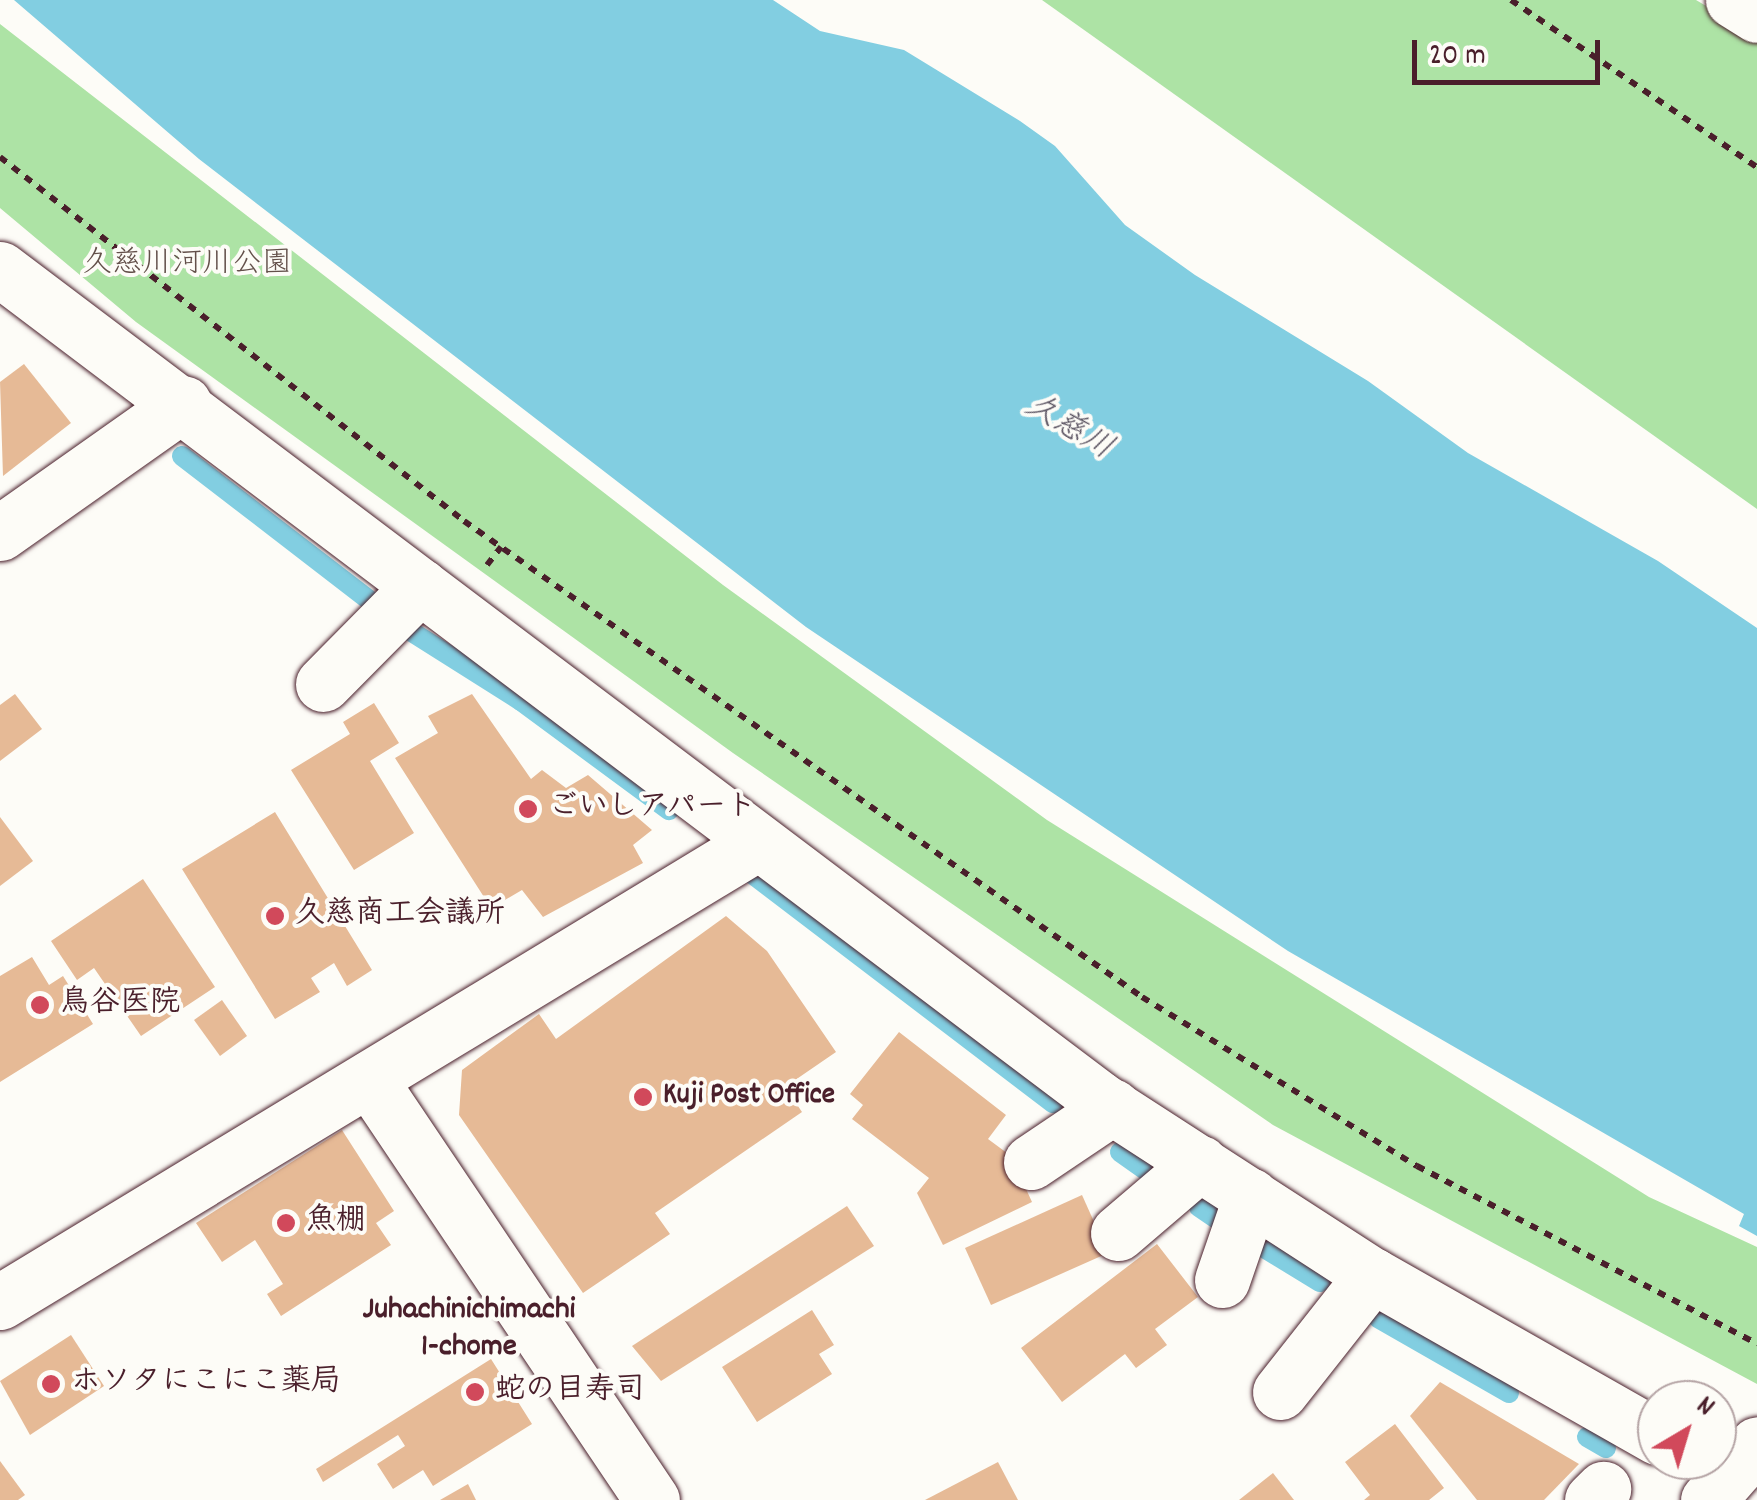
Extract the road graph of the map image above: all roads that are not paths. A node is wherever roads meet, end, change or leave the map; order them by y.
1 (1733, 0) edge
2 (1757, 15) edge
3 (0, 269) edge
4 (184, 402) junction
5 (0, 533) edge
6 (420, 586) junction
7 (323, 684) dead end
8 (756, 844) junction
9 (369, 1079) junction
10 (1114, 1108) junction
11 (1031, 1162) dead end
12 (1200, 1163) junction
13 (1251, 1196) junction
14 (1118, 1233) dead end
15 (1372, 1275) junction
16 (1222, 1280) dead end
17 (0, 1302) edge
18 (1280, 1392) dead end
19 (1637, 1426) edge
20 (652, 1500) edge

1 - 2 street
3 - 4 street
4 - 5 street
4 - 6 street
6 - 7 street
6 - 8 street
8 - 9 street
8 - 10 street
9 - 17 street
9 - 20 street
10 - 11 street
10 - 12 street
12 - 13 street
12 - 14 street
13 - 15 street
13 - 16 street
15 - 18 street
15 - 19 street

